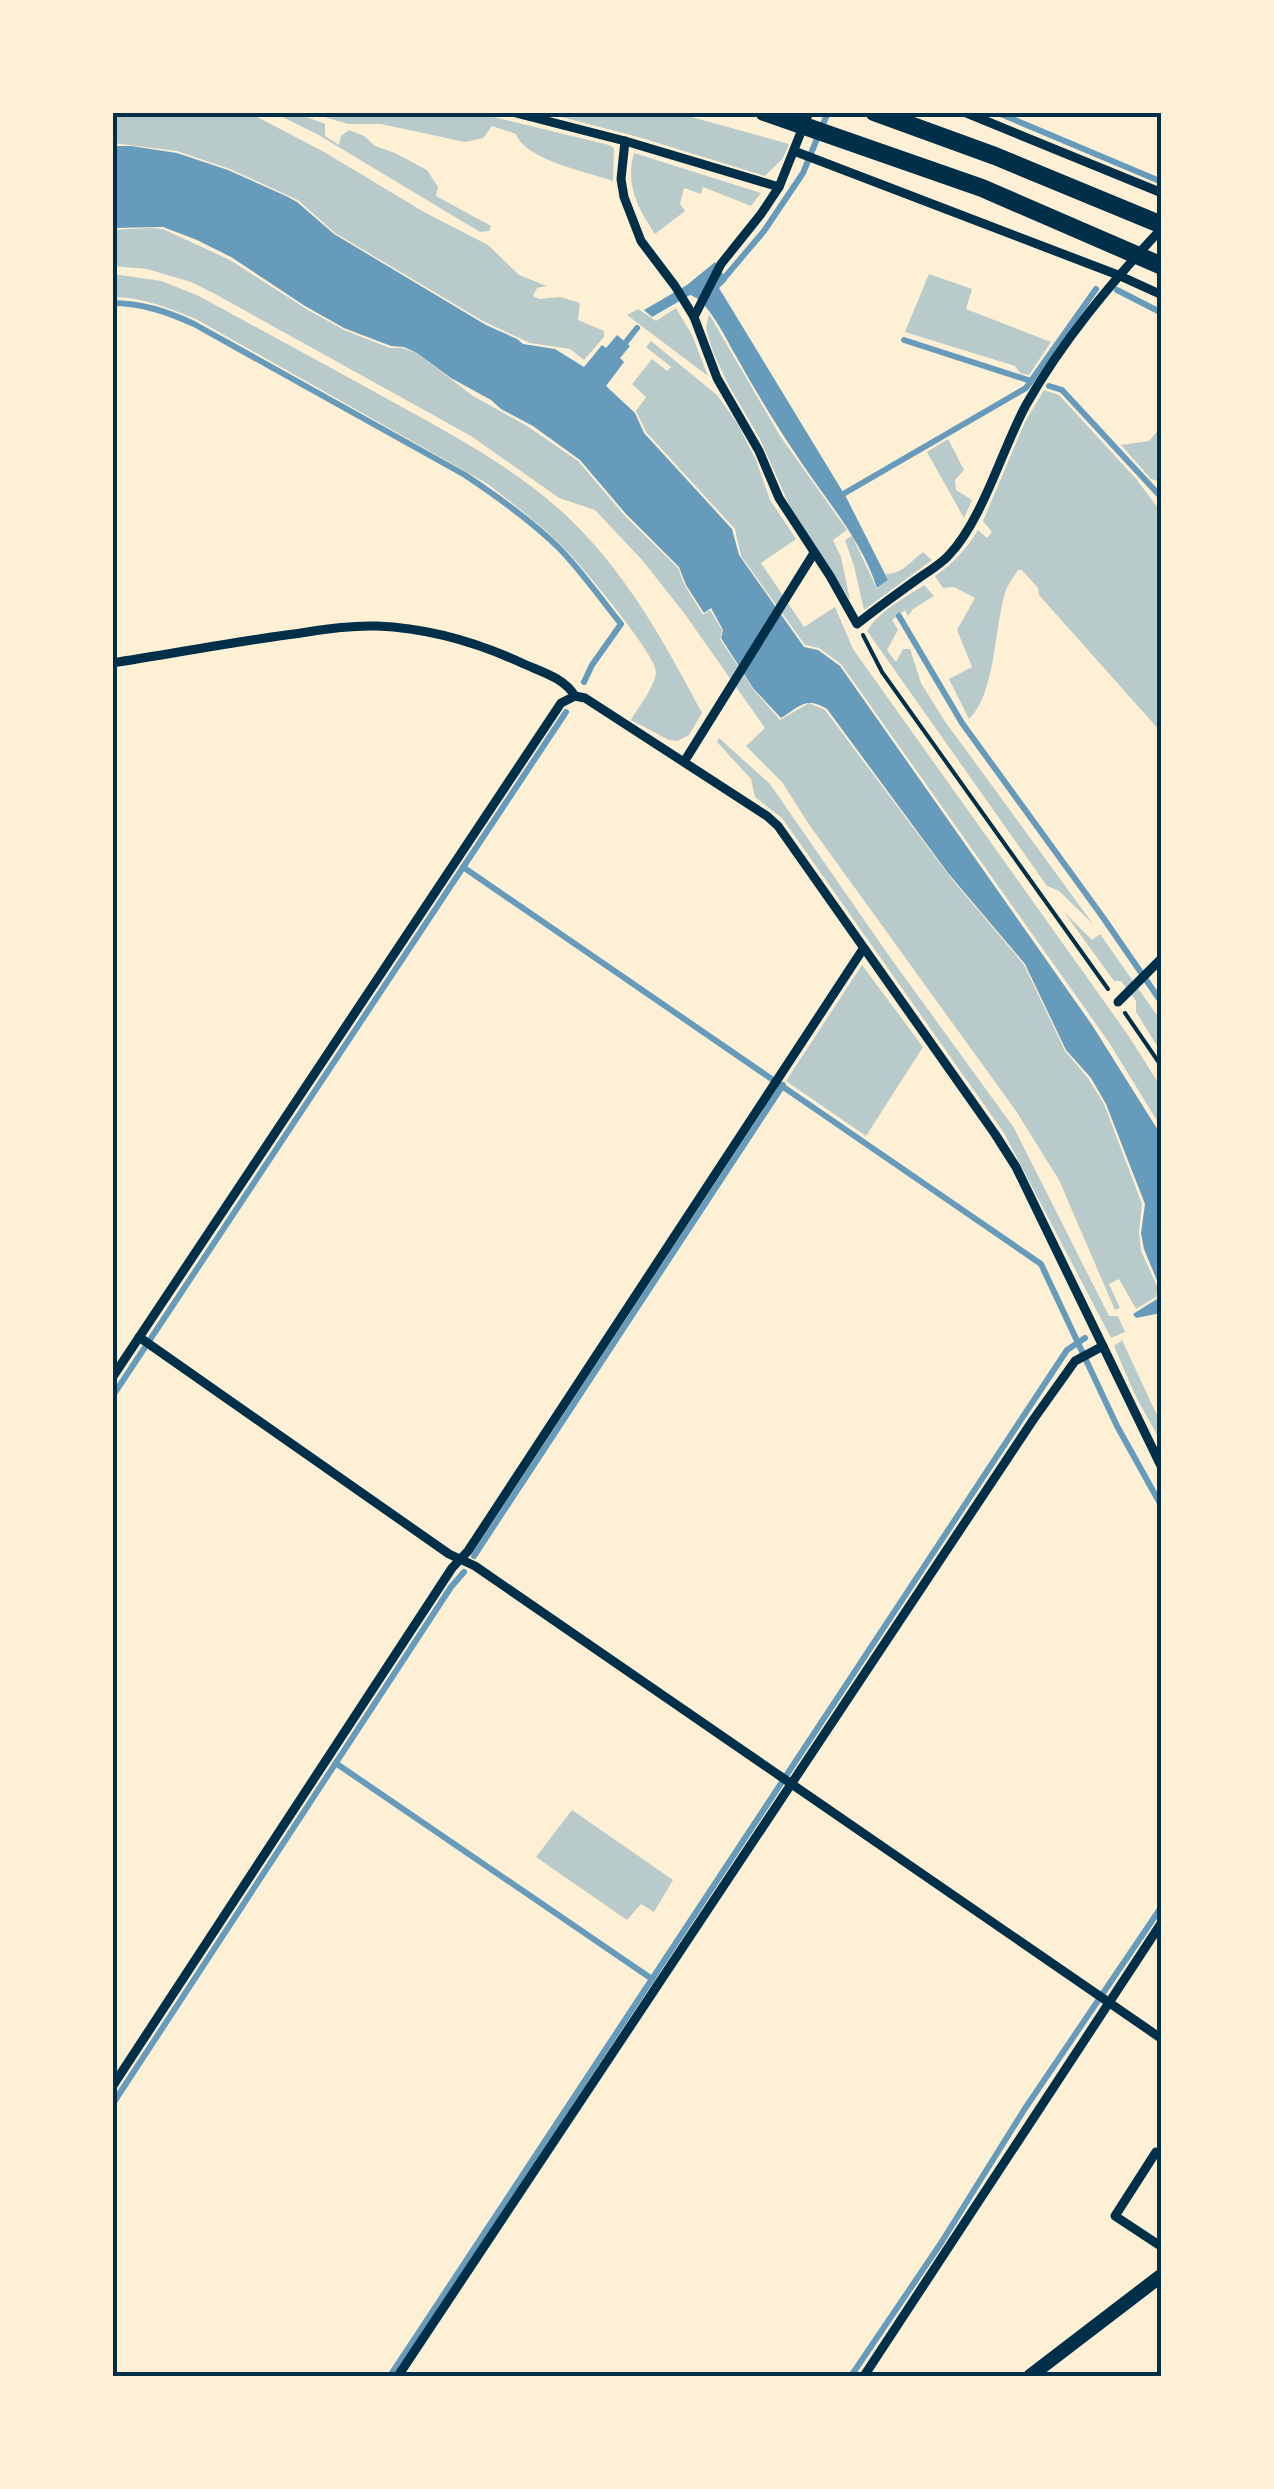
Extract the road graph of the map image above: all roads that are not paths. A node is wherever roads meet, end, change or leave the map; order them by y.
1 (512, 112) edge
2 (764, 112) edge
3 (809, 112) edge
4 (874, 112) edge
5 (964, 112) edge
6 (626, 141) junction
7 (799, 153) junction
8 (778, 186) junction
9 (1162, 193) edge
10 (1162, 227) edge
11 (1162, 266) edge
12 (1118, 275) junction
13 (1162, 295) edge
14 (694, 318) junction
15 (814, 553) junction
16 (112, 664) edge
17 (574, 696) junction
18 (684, 762) junction
19 (863, 949) junction
20 (1161, 959) edge
21 (1118, 1002) road end
22 (141, 1339) junction
23 (1098, 1349) junction
24 (112, 1378) edge
25 (1162, 1468) edge
26 (460, 1560) junction
27 (787, 1780) junction
28 (1162, 1922) edge
29 (1104, 1999) junction
30 (1162, 2039) edge
31 (112, 2087) edge
32 (1156, 2152) dead end
33 (1162, 2247) edge
34 (1162, 2275) edge
35 (398, 2376) edge
36 (864, 2376) edge
37 (1030, 2376) edge

1 - 6 street
2 - 11 highway
3 - 7 street
4 - 10 highway
5 - 9 street
6 - 8 street
6 - 14 street
7 - 8 street
7 - 12 street
8 - 14 street
10 - 12 street
12 - 13 street
12 - 15 street
14 - 15 street
15 - 18 street
16 - 17 street
17 - 18 street
17 - 22 street
18 - 19 street
19 - 23 street
19 - 26 street
20 - 21 street
22 - 24 street
22 - 26 street
23 - 25 street
23 - 27 street
26 - 27 street
26 - 31 street
27 - 29 street
27 - 35 street
28 - 29 street
29 - 30 street
29 - 36 street
32 - 33 street
34 - 37 main road

